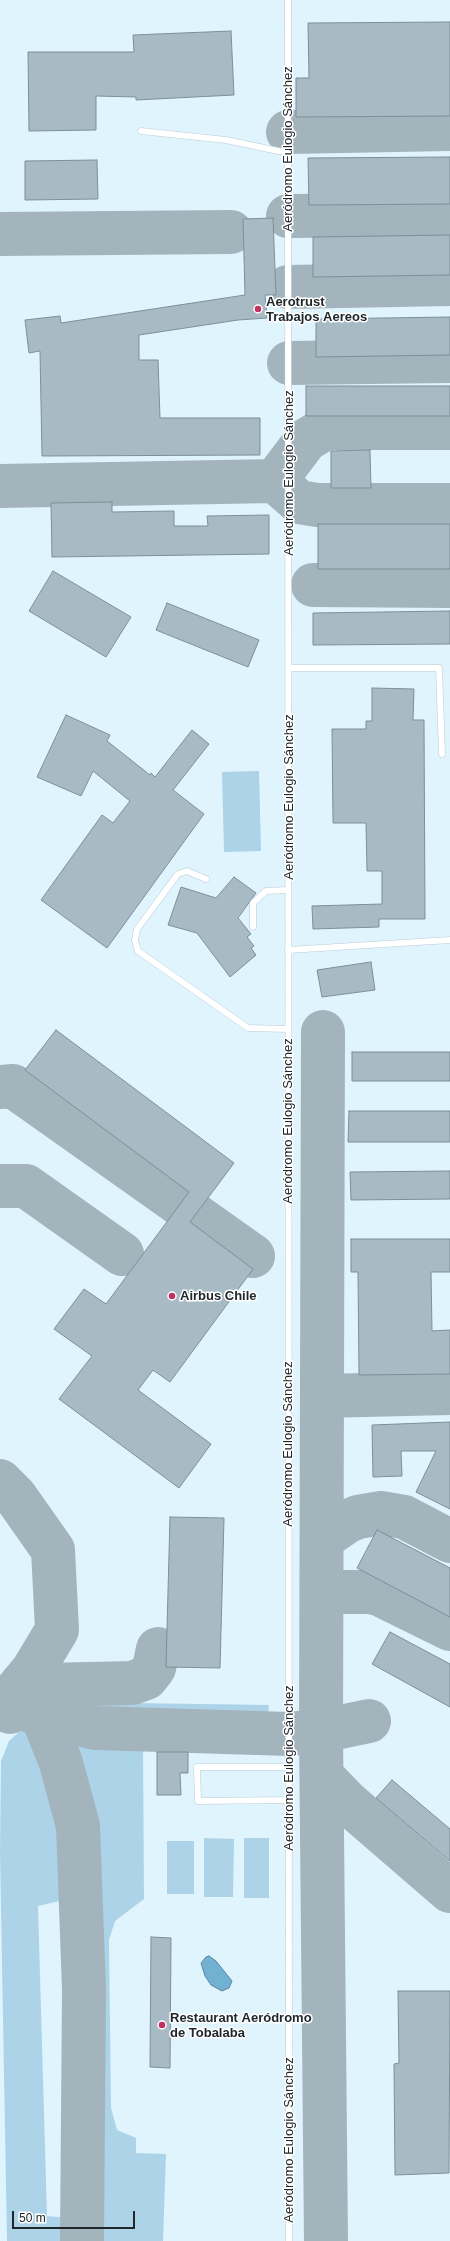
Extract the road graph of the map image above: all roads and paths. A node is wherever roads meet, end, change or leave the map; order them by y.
1 (288, 0) edge
2 (141, 131) dead end
3 (288, 153) junction
4 (289, 668) junction
5 (442, 754) dead end
6 (206, 879) dead end
7 (288, 890) junction
8 (253, 927) dead end
9 (450, 940) edge
10 (288, 950) junction
11 (288, 1029) junction
12 (289, 1767) junction
13 (289, 1800) junction
14 (289, 2241) edge

1 - 3 lane, Aeródromo Eulogio Sánchez
2 - 3 lane
3 - 4 lane, Aeródromo Eulogio Sánchez
4 - 5 lane
4 - 7 lane, Aeródromo Eulogio Sánchez
6 - 11 lane
7 - 8 lane
7 - 10 lane, Aeródromo Eulogio Sánchez
9 - 10 lane
10 - 11 lane, Aeródromo Eulogio Sánchez
11 - 12 lane, Aeródromo Eulogio Sánchez
12 - 13 lane, Aeródromo Eulogio Sánchez
12 - 13 lane
13 - 14 lane, Aeródromo Eulogio Sánchez

